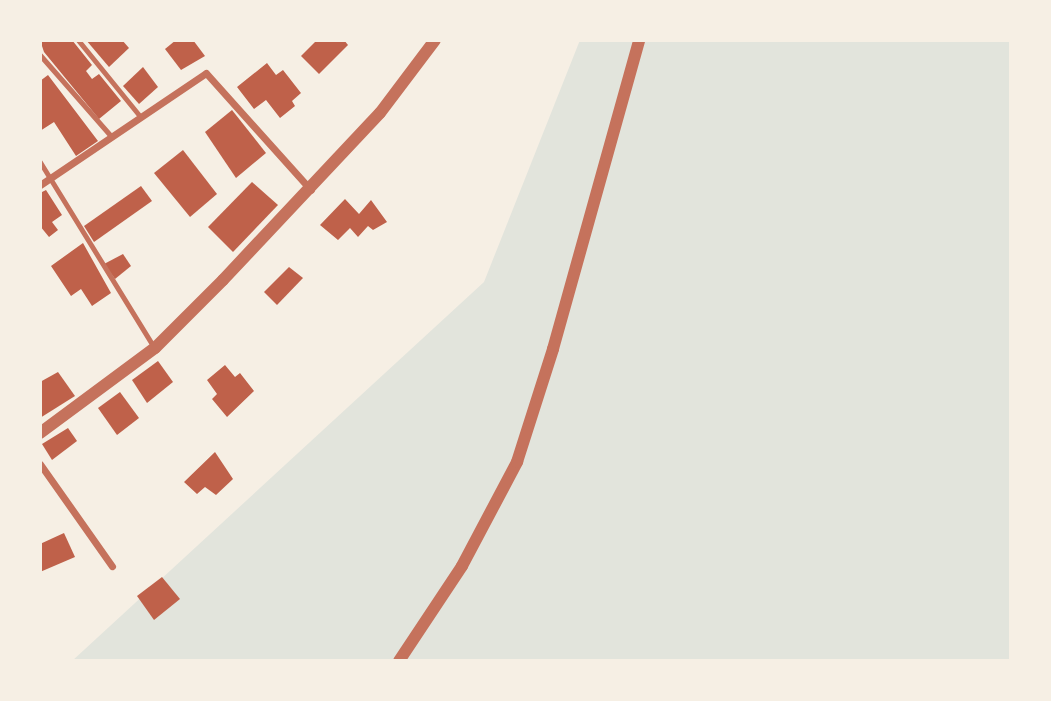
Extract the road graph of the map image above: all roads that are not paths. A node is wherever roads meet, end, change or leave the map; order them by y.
1 (78, 40) edge
2 (435, 40) edge
3 (639, 40) edge
4 (40, 55) edge
5 (139, 116) junction
6 (110, 135) junction
7 (40, 162) edge
8 (51, 177) junction
9 (40, 185) edge
10 (312, 191) junction
11 (155, 348) junction
12 (40, 433) edge
13 (40, 464) edge
14 (112, 566) dead end
15 (399, 661) edge

1 - 5 lane
2 - 10 street
3 - 15 street
4 - 6 lane
5 - 6 street
5 - 10 street
6 - 8 street
7 - 8 lane
8 - 9 street
8 - 11 lane
10 - 11 street
11 - 12 street
13 - 14 street

